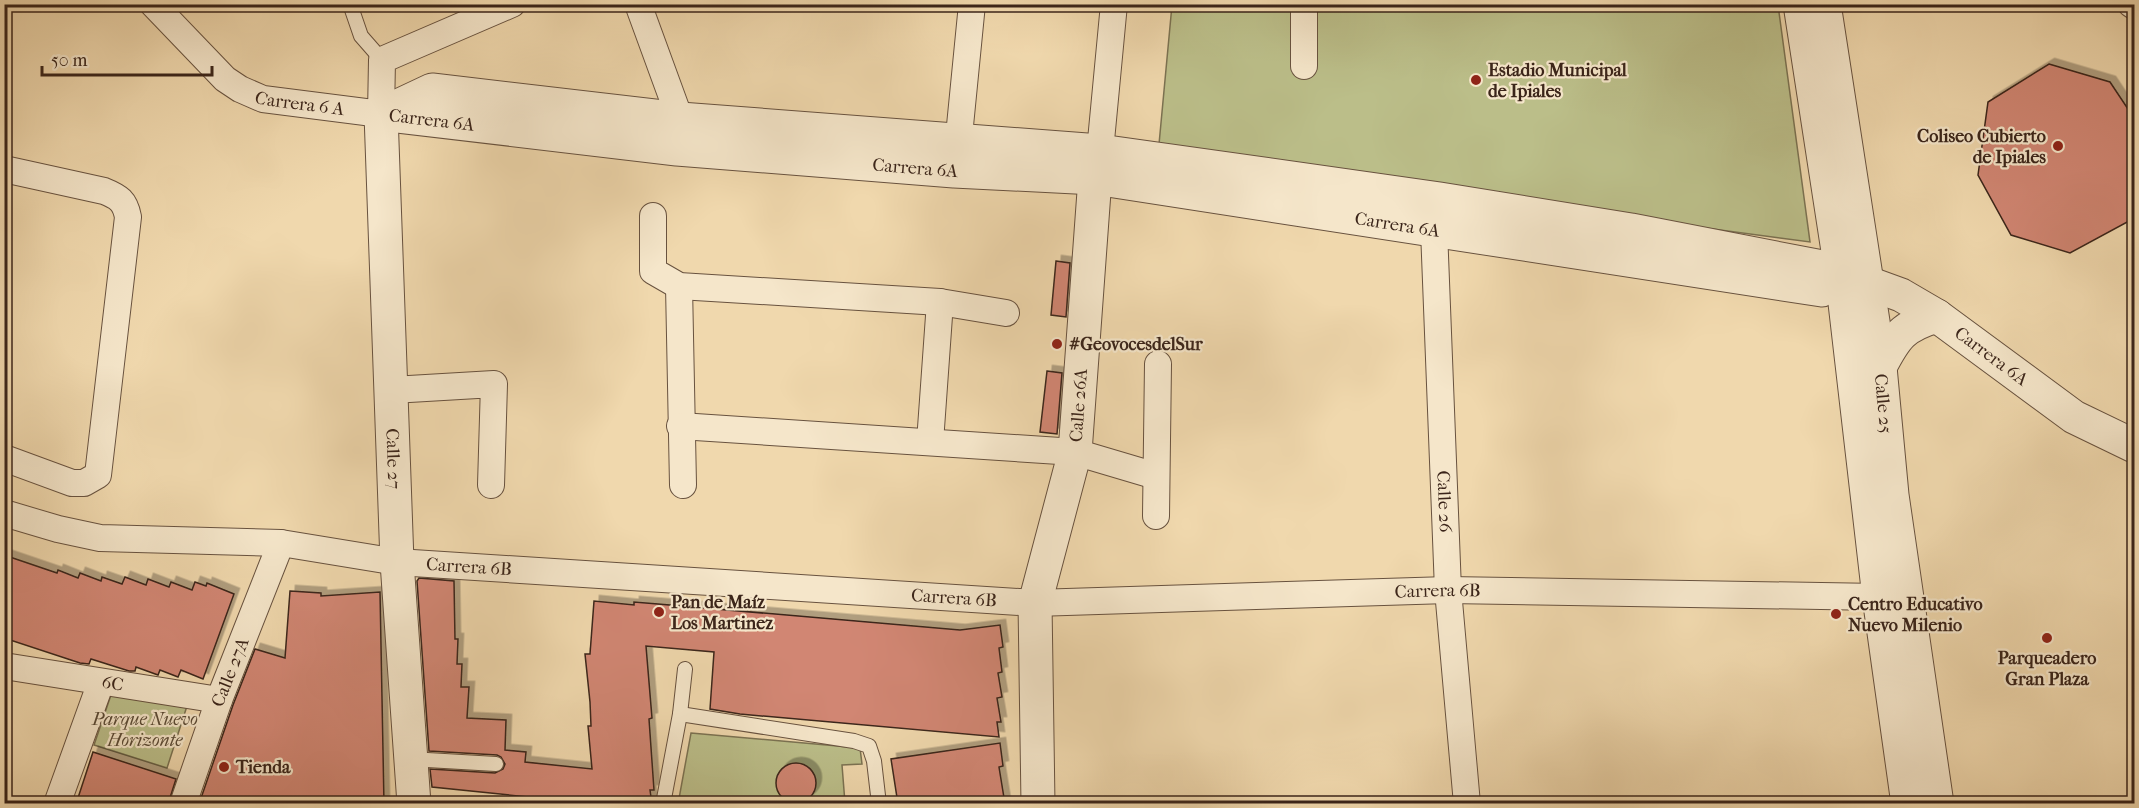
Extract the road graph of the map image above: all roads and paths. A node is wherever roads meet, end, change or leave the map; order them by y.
1 (153, 4) edge
2 (350, 4) edge
3 (512, 4) edge
4 (639, 4) edge
5 (972, 4) edge
6 (1114, 4) edge
7 (1304, 4) edge
8 (1800, 4) edge
9 (1824, 4) edge
10 (382, 60) junction
11 (1304, 66) dead end
12 (381, 114) junction
13 (679, 134) junction
14 (957, 156) junction
15 (1098, 165) junction
16 (4, 169) edge
17 (1437, 214) junction
18 (653, 216) dead end
19 (1855, 280) junction
20 (680, 286) junction
21 (940, 302) junction
22 (1005, 313) dead end
23 (1937, 316) junction
24 (1158, 364) dead end
25 (1880, 367) junction
26 (392, 390) junction
27 (680, 426) junction
28 (930, 442) junction
29 (2134, 446) edge
30 (1075, 452) junction
31 (4, 458) edge
32 (1156, 476) junction
33 (491, 485) dead end
34 (682, 485) dead end
35 (4, 513) edge
36 (1156, 516) dead end
37 (281, 543) junction
38 (397, 562) junction
39 (1448, 590) junction
40 (1893, 596) junction
41 (1035, 603) junction
42 (4, 666) edge
43 (685, 669) dead end
44 (101, 682) junction
45 (219, 700) junction
46 (680, 714) junction
47 (410, 759) junction
48 (496, 764) dead end
49 (57, 804) edge
50 (183, 804) edge
51 (414, 804) edge
52 (663, 804) edge
53 (879, 804) edge
54 (1038, 804) edge
55 (1467, 804) edge
56 (1908, 804) edge
57 (1937, 804) edge

1 - 12 street, Carrera 6 A
2 - 10 lane
3 - 10 street
4 - 13 street
5 - 14 street
6 - 15 street, Calle 26A
7 - 11 street
8 - 19 street, Calle 25
9 - 19 street, Calle 25
10 - 12 street
12 - 13 street, Carrera 6A
12 - 26 street, Calle 27
13 - 14 street, Carrera 6A
14 - 15 street, Carrera 6A
15 - 17 street, Carrera 6A
15 - 30 street, Calle 26A
16 - 31 street
17 - 19 street, Carrera 6A
17 - 39 street, Calle 26
18 - 20 street
19 - 23 street, Carrera 6A
19 - 25 street, Calle 25
19 - 40 street, Calle 25
20 - 21 street
20 - 27 street
21 - 22 street
21 - 28 street
23 - 25 street
23 - 29 street, Carrera 6A
24 - 32 street
25 - 40 street, Calle 25
26 - 33 street
26 - 38 street, Calle 27
27 - 28 street
27 - 34 street
28 - 30 street
30 - 32 street
30 - 41 street, Calle 26A
32 - 36 street
35 - 37 street, Carrera 6B
37 - 38 street, Carrera 6B
37 - 45 street, Calle 27A
38 - 41 street, Carrera 6B
38 - 47 street, Calle 27
39 - 40 street, Carrera 6B
39 - 41 street, Carrera 6B
39 - 55 street, Calle 26
40 - 56 street, Calle 25
40 - 57 street, Calle 25
41 - 54 street, Calle 26A
42 - 44 street, 6C
43 - 46 lane
44 - 45 street, 6C
44 - 49 street
45 - 50 street, Calle 27A
46 - 52 lane
46 - 53 lane
47 - 48 lane
47 - 51 street, Calle 27

